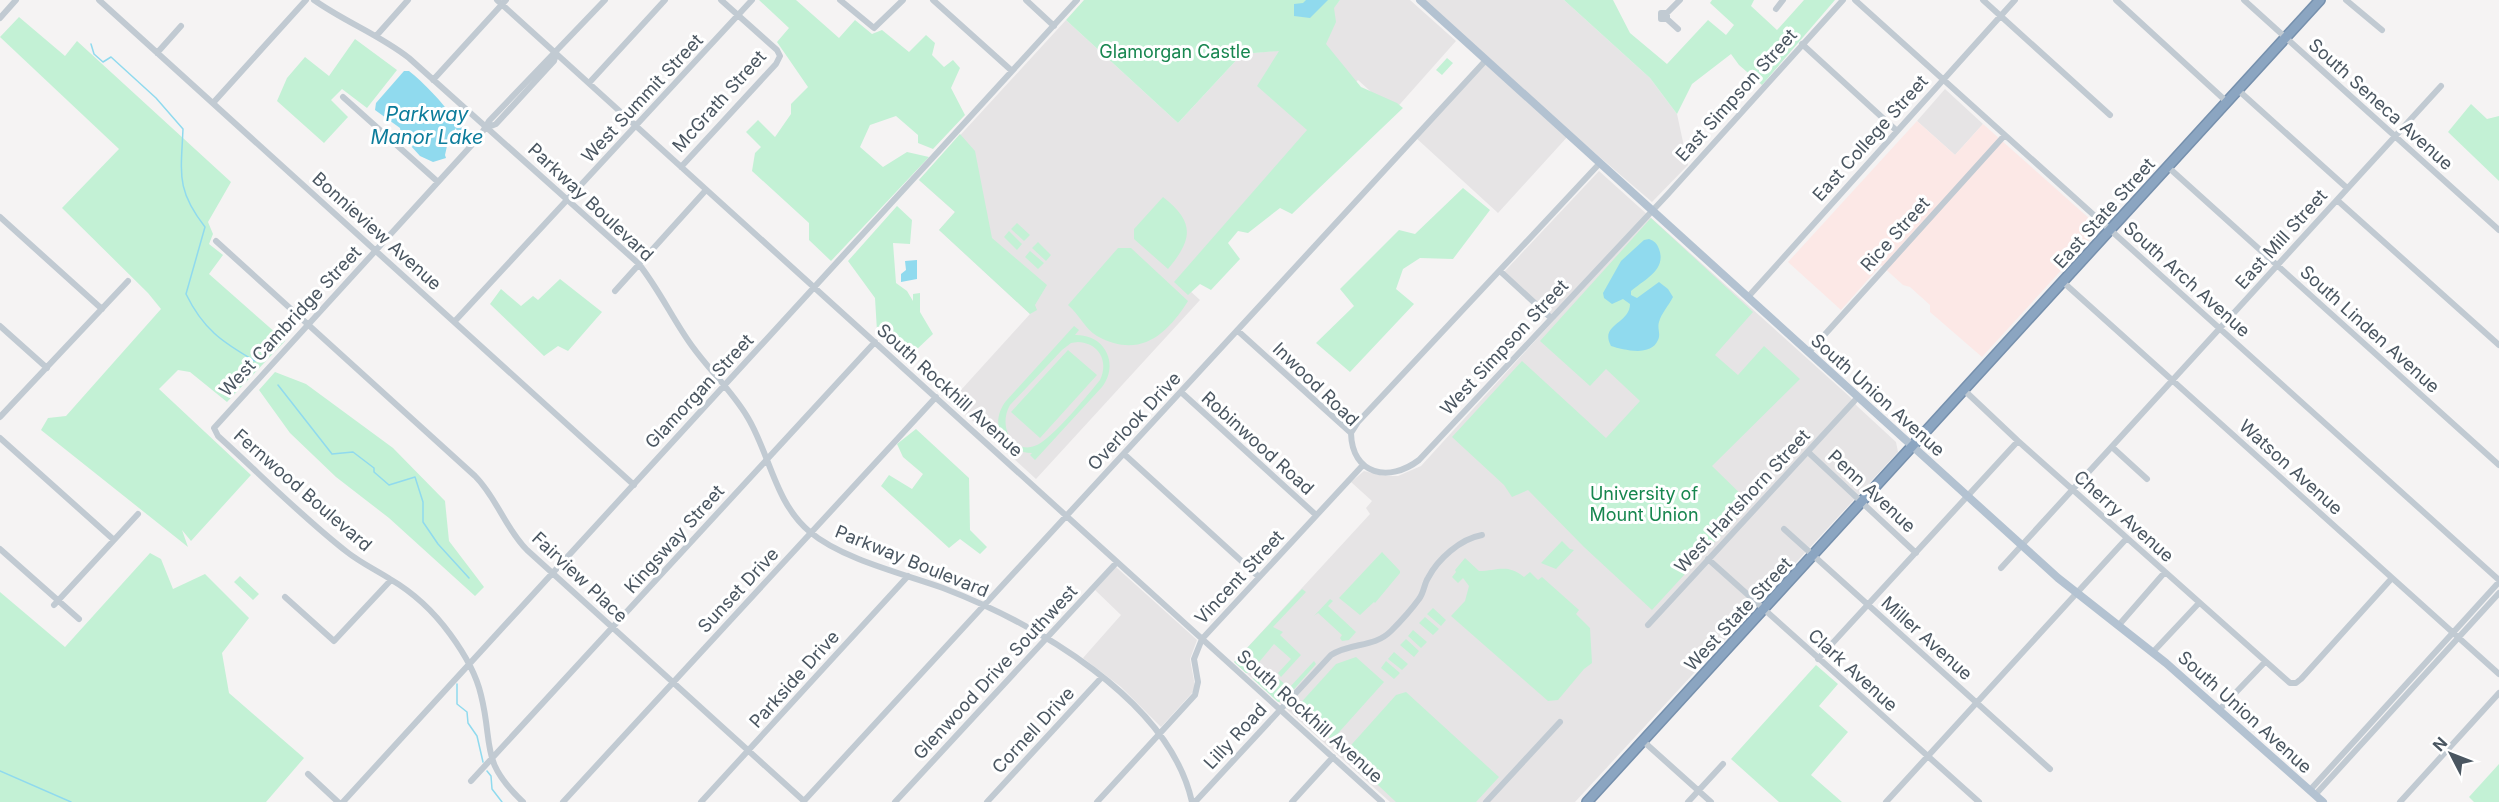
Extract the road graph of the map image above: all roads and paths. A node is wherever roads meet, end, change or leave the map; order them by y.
1 (16, 0) edge
2 (99, 0) edge
3 (306, 0) edge
4 (314, 0) edge
5 (408, 0) edge
6 (605, 0) edge
7 (665, 0) edge
8 (721, 0) edge
9 (752, 0) edge
10 (840, 0) edge
11 (903, 0) edge
12 (933, 0) edge
13 (1026, 0) edge
14 (1077, 0) edge
15 (1420, 0) edge
16 (1680, 0) edge
17 (1784, 0) edge
18 (1843, 0) edge
19 (1855, 0) edge
20 (1983, 0) edge
21 (2015, 0) edge
22 (2116, 0) edge
23 (2244, 0) edge
24 (2320, 0) edge
25 (2346, 0) edge
26 (502, 2) edge
27 (1776, 9) dead end
28 (738, 15) junction
29 (2001, 16) junction
30 (0, 18) edge
31 (181, 26) dead end
32 (1054, 26) junction
33 (1678, 29) dead end
34 (2382, 30) dead end
35 (377, 35) junction
36 (2286, 38) junction
37 (1802, 44) junction
38 (157, 53) junction
39 (556, 54) junction
40 (1486, 60) junction
41 (1012, 71) junction
42 (434, 80) junction
43 (1943, 80) junction
44 (589, 83) junction
45 (2441, 86) dead end
46 (2238, 90) junction
47 (343, 97) dead end
48 (2227, 102) junction
49 (213, 103) junction
50 (2110, 115) dead end
51 (636, 126) junction
52 (486, 128) junction
53 (1897, 131) junction
54 (2004, 136) junction
55 (2395, 136) junction
56 (1600, 163) junction
57 (681, 167) junction
58 (2168, 167) junction
59 (438, 182) junction
60 (2347, 188) junction
61 (706, 190) junction
62 (568, 199) junction
63 (2337, 200) junction
64 (1652, 210) junction
65 (0, 217) edge
66 (2110, 230) junction
67 (2499, 230) edge
68 (216, 241) dead end
69 (376, 250) junction
70 (638, 263) junction
71 (2277, 266) junction
72 (1500, 271) junction
73 (128, 280) dead end
74 (2063, 282) junction
75 (814, 287) junction
76 (615, 291) dead end
77 (1748, 297) junction
78 (102, 309) junction
79 (1551, 318) junction
80 (455, 321) junction
81 (308, 324) junction
82 (0, 326) edge
83 (2220, 329) junction
84 (1238, 331) junction
85 (875, 342) junction
86 (2499, 345) edge
87 (1809, 352) junction
88 (47, 368) junction
89 (2172, 381) junction
90 (725, 386) junction
91 (1964, 390) junction
92 (1181, 392) junction
93 (936, 397) junction
94 (1858, 397) junction
95 (0, 417) edge
96 (214, 429) joint
97 (1351, 434) junction
98 (0, 438) edge
99 (2018, 441) junction
100 (2112, 447) junction
101 (1912, 448) junction
102 (1808, 452) junction
103 (1124, 454) junction
104 (767, 459) junction
105 (1363, 465) junction
106 (2499, 465) edge
107 (2147, 479) dead end
108 (634, 485) junction
109 (2073, 490) junction
110 (1967, 496) junction
111 (1862, 503) junction
112 (138, 514) dead end
113 (1316, 515) junction
114 (1067, 516) junction
115 (1784, 529) dead end
116 (811, 533) junction
117 (1482, 536) dead end
118 (2127, 538) junction
119 (114, 540) junction
120 (2022, 546) junction
121 (0, 549) edge
122 (1916, 553) junction
123 (1814, 556) junction
124 (1708, 559) junction
125 (1117, 562) junction
126 (2001, 567) dead end
127 (2165, 572) junction
128 (553, 574) junction
129 (908, 576) junction
130 (1259, 577) junction
131 (2392, 578) junction
132 (391, 580) junction
133 (2499, 581) edge
134 (2499, 593) edge
135 (2076, 595) junction
136 (285, 597) dead end
137 (56, 602) junction
138 (2199, 603) junction
139 (984, 606) junction
140 (1868, 606) junction
141 (1764, 610) junction
142 (2478, 610) junction
143 (79, 619) dead end
144 (1648, 625) dead end
145 (2118, 626) junction
146 (613, 628) junction
147 (2456, 635) junction
148 (1045, 639) junction
149 (1202, 639) junction
150 (2153, 652) junction
151 (1818, 659) junction
152 (2265, 662) junction
153 (469, 664) junction
154 (2499, 674) edge
155 (1102, 677) junction
156 (674, 683) junction
157 (2499, 693) edge
158 (1977, 703) junction
159 (1280, 710) junction
160 (2219, 710) junction
161 (1560, 722) dead end
162 (1160, 734) junction
163 (1643, 741) junction
164 (748, 751) junction
165 (1333, 757) junction
166 (1928, 757) junction
167 (491, 760) junction
168 (1723, 764) dead end
169 (2050, 769) dead end
170 (308, 774) dead end
171 (471, 781) dead end
172 (1698, 790) junction
173 (2312, 793) junction
174 (338, 802) edge
175 (343, 802) edge
176 (523, 802) edge
177 (563, 802) edge
178 (701, 802) edge
179 (804, 802) edge
180 (895, 802) edge
181 (987, 802) edge
182 (1097, 802) edge
183 (1193, 802) edge
184 (1292, 802) edge
185 (1382, 802) edge
186 (1486, 802) edge
187 (1588, 802) edge
188 (1688, 802) edge
189 (1711, 802) edge
190 (1886, 802) edge
191 (1979, 802) edge
192 (2323, 802) edge
193 (2400, 802) edge

1 - 30 street
2 - 38 street, Bonnieview Avenue
3 - 49 street
4 - 35 street, Parkway Boulevard
5 - 35 street
6 - 39 street, West Cambridge Street
7 - 44 street
8 - 28 street
9 - 28 street, West Summit Street
10 - 11 street
12 - 41 street
13 - 32 street
14 - 32 street, Glamorgan Street
15 - 40 main road, South Union Avenue
16 - 33 street
17 - 27 street
18 - 37 street, East Simpson Street
19 - 43 street, South Arch Avenue
20 - 29 street
21 - 29 street, East College Street
22 - 48 street
23 - 36 street, South Seneca Avenue
24 - 36 highway, East State Street
25 - 34 street
26 - 39 street, South Rockhill Avenue
26 - 42 street
28 - 51 street, West Summit Street
28 - 57 street, McGrath Street
29 - 43 street, East College Street
29 - 50 street
31 - 38 street
32 - 41 street, Glamorgan Street
35 - 42 street, Parkway Boulevard
36 - 46 highway, East State Street
36 - 55 street, South Seneca Avenue
37 - 53 street
37 - 64 street, East Simpson Street
38 - 49 street, Bonnieview Avenue
39 - 44 street, South Rockhill Avenue
39 - 52 street, West Cambridge Street
40 - 56 main road, South Union Avenue
40 - 84 street, Overlook Drive
41 - 75 street, Glamorgan Street
42 - 52 street, Parkway Boulevard
43 - 53 street, East College Street
43 - 54 street, South Arch Avenue
44 - 51 street, South Rockhill Avenue
45 - 55 street, East Mill Street
46 - 48 highway, East State Street
46 - 60 street
47 - 59 street
48 - 58 highway, East State Street
49 - 69 street, Bonnieview Avenue
51 - 57 street, South Rockhill Avenue
51 - 62 street, West Summit Street
52 - 59 street, West Cambridge Street
52 - 62 street, Parkway Boulevard
53 - 77 street, East College Street
54 - 66 street, South Arch Avenue
54 - 87 street, Rice Street
55 - 60 street, East Mill Street
55 - 67 street, South Seneca Avenue
56 - 64 main road, South Union Avenue
56 - 72 street
57 - 61 street, South Rockhill Avenue
58 - 66 highway, East State Street
58 - 71 street, South Linden Avenue
59 - 69 street, West Cambridge Street
60 - 63 street, East Mill Street
61 - 70 street
61 - 75 street, South Rockhill Avenue
62 - 70 street, Parkway Boulevard
62 - 80 street, West Summit Street
63 - 71 street, East Mill Street
63 - 86 street
64 - 77 main road, South Union Avenue
64 - 79 street, West Simpson Street
65 - 78 street
66 - 74 highway, East State Street
66 - 83 street, South Arch Avenue
68 - 81 street, Fairview Place
69 - 80 street, Bonnieview Avenue
69 - 81 street, West Cambridge Street
70 - 76 street
70 - 90 street, Parkway Boulevard
71 - 83 street, East Mill Street
71 - 106 street, South Linden Avenue
72 - 79 street
72 - 97 street
73 - 78 street
74 - 89 street, Watson Avenue
74 - 91 highway, East State Street
75 - 85 street, South Rockhill Avenue
75 - 90 street, Glamorgan Street
77 - 87 main road, South Union Avenue
78 - 88 street
79 - 105 street, West Simpson Street
80 - 108 street, Bonnieview Avenue
81 - 96 street, West Cambridge Street
81 - 128 street, Fairview Place
82 - 88 street
83 - 89 street, East Mill Street
83 - 133 street, South Arch Avenue
84 - 92 street, Overlook Drive
84 - 97 street, Inwood Road
85 - 93 street, South Rockhill Avenue
85 - 104 street, Kingsway Street
87 - 94 main road, South Union Avenue
88 - 95 street
89 - 100 street, East Mill Street
89 - 131 street, Watson Avenue
90 - 104 street, Parkway Boulevard
90 - 108 street, Glamorgan Street
91 - 99 street, Cherry Avenue
91 - 101 highway, East State Street
92 - 103 street, Overlook Drive
92 - 113 street, Robinwood Road
93 - 114 street, South Rockhill Avenue
93 - 116 street, Sunset Drive
94 - 101 main road, South Union Avenue
94 - 102 street, West Hartshorn Street
96 - 132 street, Fernwood Boulevard
97 - 105 street, Inwood Road
98 - 119 street
99 - 109 street, Cherry Avenue
99 - 110 street
100 - 107 street
100 - 109 street, East Mill Street
101 - 110 main road, South Union Avenue
101 - 111 highway, West State Street
102 - 111 street, Penn Avenue
102 - 124 street, West Hartshorn Street
103 - 114 street, Overlook Drive
103 - 130 street
104 - 116 street, Parkway Boulevard
104 - 146 street, Kingsway Street
105 - 113 street, Vincent Street
108 - 128 street, Glamorgan Street
109 - 118 street, Cherry Avenue
109 - 120 street, East Mill Street
110 - 120 main road, South Union Avenue
110 - 122 street
111 - 122 street, Penn Avenue
111 - 123 highway, West State Street
112 - 119 street
113 - 130 street, Vincent Street
114 - 125 street, South Rockhill Avenue
114 - 139 street, Overlook Drive
115 - 123 street, Miller Avenue
116 - 129 street, Parkway Boulevard
116 - 156 street, Sunset Drive
117 - 159 street, Lilly Road
118 - 127 street, Cherry Avenue
118 - 135 street
119 - 137 street
120 - 126 street, East Mill Street
120 - 135 main road, South Union Avenue
121 - 137 street
122 - 140 street
123 - 140 street, Miller Avenue
123 - 141 highway, West State Street
124 - 141 street, Clark Avenue
124 - 144 street, West Hartshorn Street
125 - 148 street, Glenwood Drive Southwest
125 - 149 street, South Rockhill Avenue
127 - 138 street, Cherry Avenue
127 - 145 street
128 - 146 street, Fairview Place
128 - 153 street, Glamorgan Street
129 - 139 street, Parkway Boulevard
129 - 164 street, Parkside Drive
130 - 149 street, Vincent Street
131 - 147 street, Watson Avenue
131 - 152 street, Cherry Avenue
132 - 136 street
132 - 153 street, Fernwood Boulevard
133 - 142 street
134 - 142 street
135 - 145 main road, South Union Avenue
135 - 158 street
137 - 143 street
138 - 150 street
138 - 152 street, Cherry Avenue
139 - 148 street, Parkway Boulevard
139 - 179 street, Overlook Drive
140 - 151 street
140 - 158 street, Miller Avenue
141 - 151 street, Clark Avenue
141 - 163 highway, West State Street
142 - 147 street
145 - 150 main road, South Union Avenue
146 - 156 street, Fairview Place
146 - 167 street, Kingsway Street
147 - 154 street, Watson Avenue
147 - 173 street
148 - 155 street, Parkway Boulevard
148 - 180 street, Glenwood Drive Southwest
149 - 159 street, South Rockhill Avenue
149 - 162 street, Vincent Street
150 - 160 main road, South Union Avenue
151 - 166 street, Clark Avenue
152 - 160 street
153 - 167 street, Fernwood Boulevard
153 - 175 street, Glamorgan Street
155 - 162 street, Parkway Boulevard
155 - 181 street, Cornell Drive
156 - 164 street, Fairview Place
156 - 177 street, Sunset Drive
157 - 193 street
158 - 166 street
158 - 169 street, Miller Avenue
159 - 165 street, South Rockhill Avenue
159 - 183 street, Lilly Road
160 - 173 main road, South Union Avenue
161 - 186 street
162 - 182 street, Vincent Street
162 - 183 street, Parkway Boulevard
163 - 172 street
163 - 187 highway, West State Street
164 - 178 street, Parkside Drive
164 - 179 street, Fairview Place
165 - 184 street
165 - 185 street, South Rockhill Avenue
166 - 190 street
166 - 191 street, Clark Avenue
167 - 171 street, Kingsway Street
167 - 176 street, Fernwood Boulevard
168 - 172 street
170 - 174 street
172 - 188 street
172 - 189 street
173 - 192 main road, South Union Avenue

